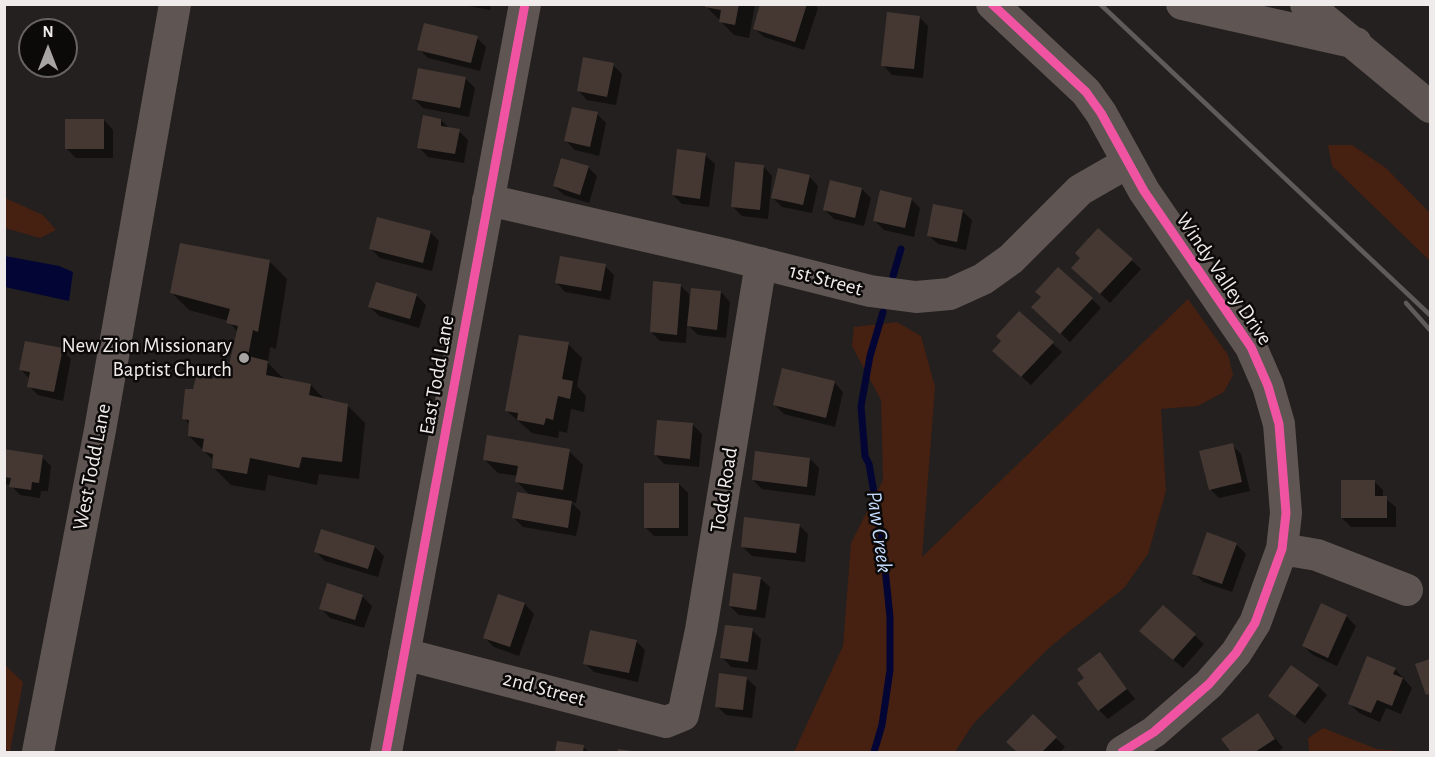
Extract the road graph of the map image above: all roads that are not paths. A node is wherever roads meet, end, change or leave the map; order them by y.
1 (175, 4) edge
2 (525, 4) edge
3 (992, 4) edge
4 (1182, 4) edge
5 (1306, 4) edge
6 (1356, 42) junction
7 (1431, 107) edge
8 (1127, 163) junction
9 (488, 200) junction
10 (761, 263) junction
11 (1282, 549) junction
12 (1407, 590) dead end
13 (404, 654) junction
14 (683, 715) joint
15 (1161, 742) edge
16 (38, 753) edge
17 (386, 753) edge
18 (1122, 753) edge

1 - 16 street, West Todd Lane
2 - 9 street, East Todd Lane
3 - 8 street, Windy Valley Drive
4 - 6 street
5 - 6 street
6 - 7 street
8 - 10 street, 1st Street
8 - 11 street, Windy Valley Drive
9 - 10 street, 1st Street
9 - 13 street, East Todd Lane
10 - 14 street, Todd Road
11 - 12 street
11 - 15 street, Windy Valley Drive
13 - 14 street, 2nd Street
13 - 17 street, East Todd Lane
15 - 18 street, Windy Valley Drive

